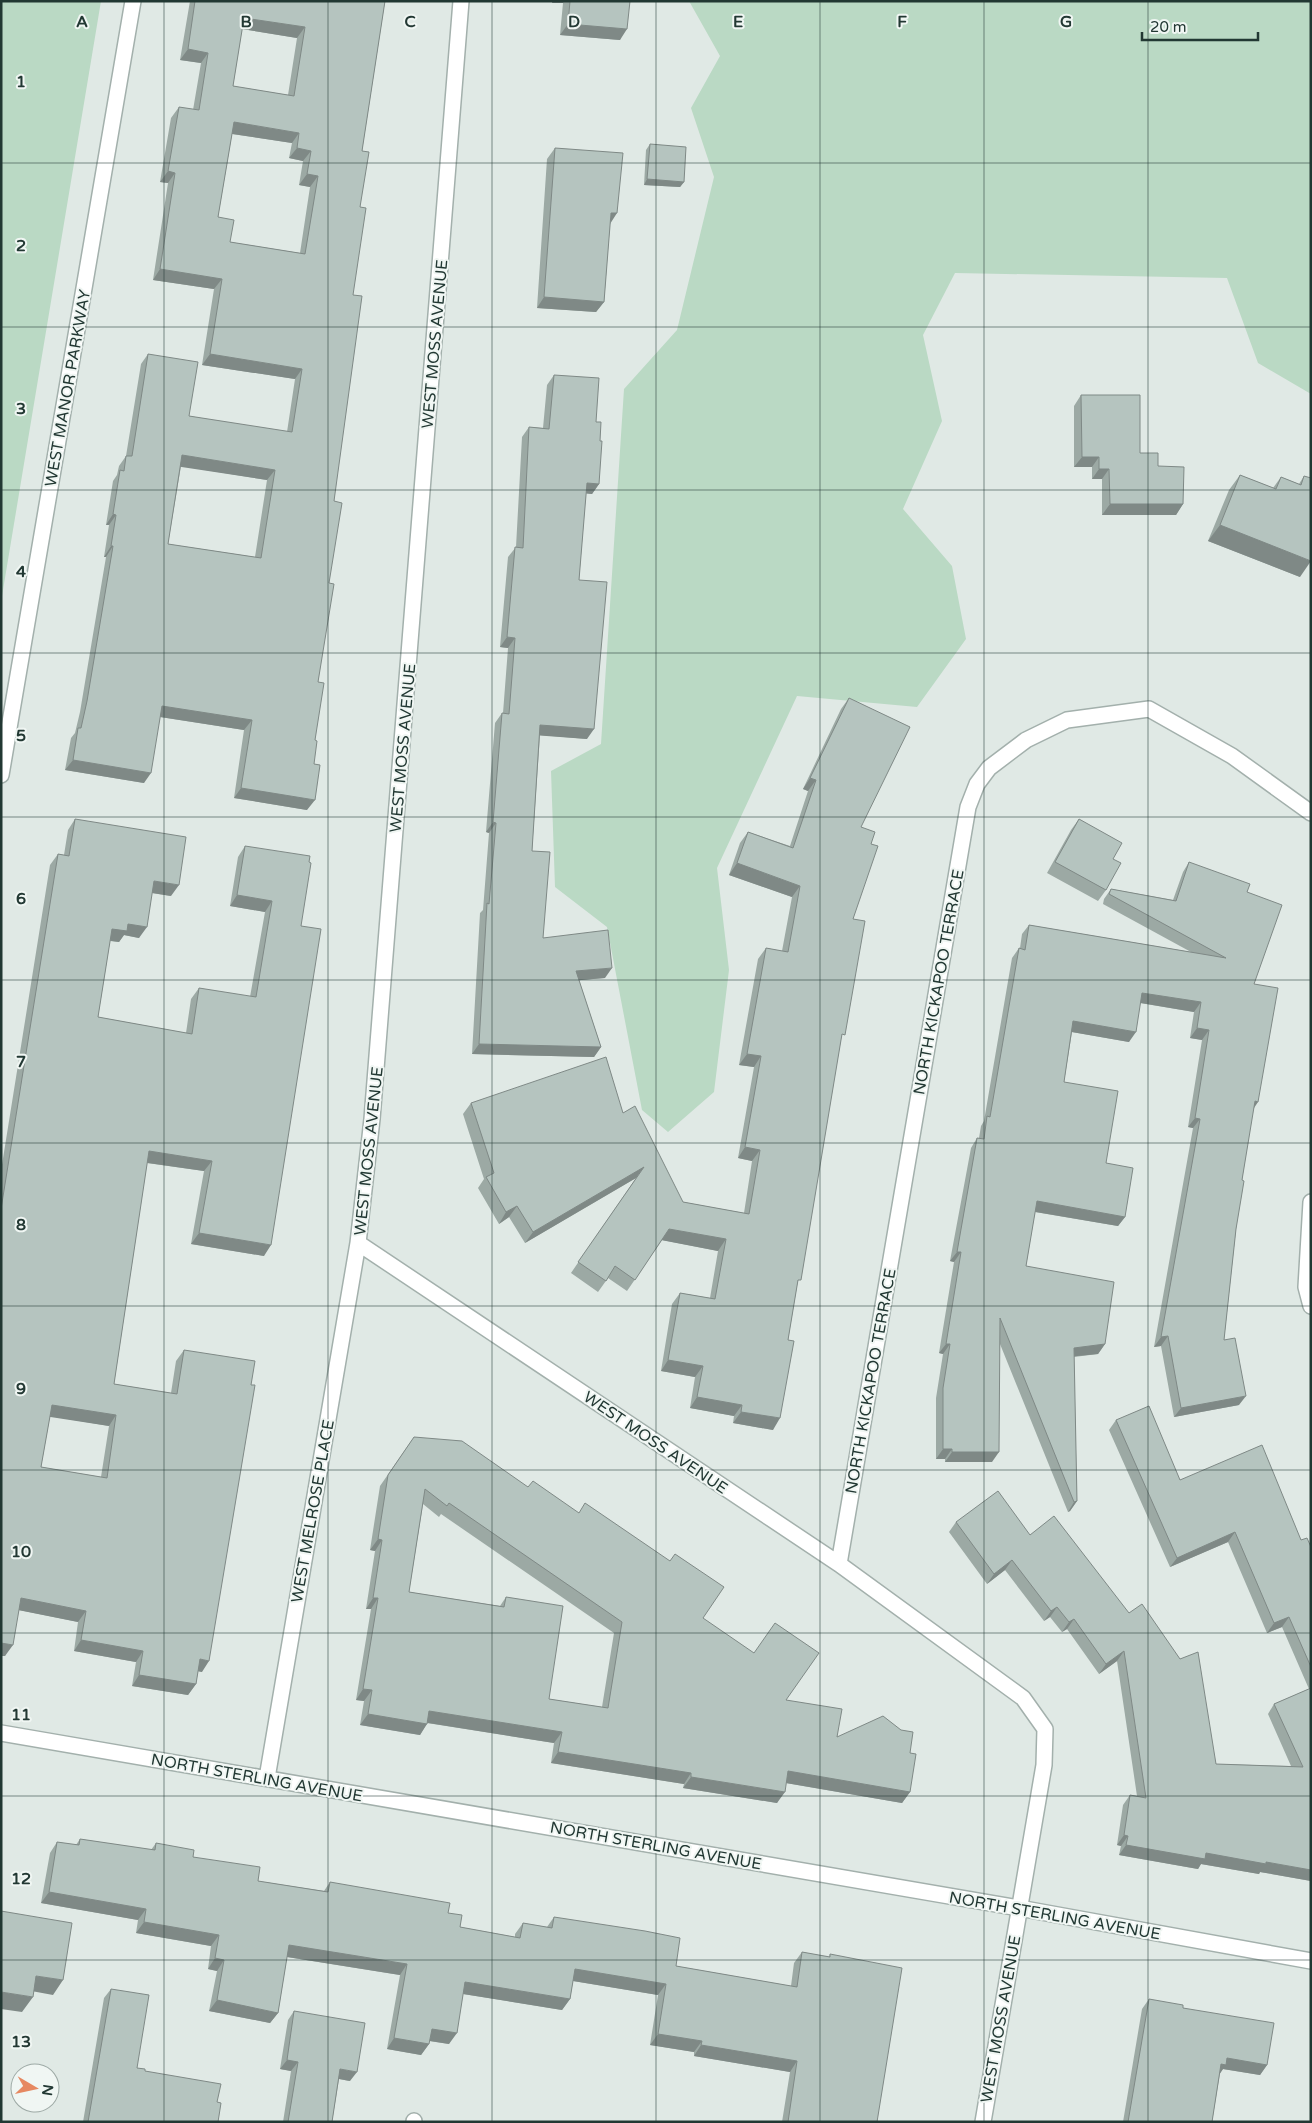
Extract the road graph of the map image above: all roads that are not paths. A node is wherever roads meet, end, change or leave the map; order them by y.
1 (133, 1) edge
2 (461, 1) edge
3 (1, 775) edge
4 (1311, 813) edge
5 (1311, 1202) edge
6 (358, 1243) junction
7 (1311, 1306) edge
8 (838, 1564) junction
9 (1, 1733) edge
10 (267, 1778) junction
11 (1019, 1908) junction
12 (1311, 1960) edge
13 (983, 2122) edge

1 - 3 street, WEST MANOR PARKWAY
2 - 6 street, WEST MOSS AVENUE
4 - 8 street, NORTH KICKAPOO TERRACE
5 - 7 street
6 - 8 street, WEST MOSS AVENUE
6 - 10 street, WEST MELROSE PLACE
8 - 11 street, WEST MOSS AVENUE
9 - 10 street, NORTH STERLING AVENUE
10 - 11 street, NORTH STERLING AVENUE
11 - 12 street, NORTH STERLING AVENUE
11 - 13 street, WEST MOSS AVENUE

